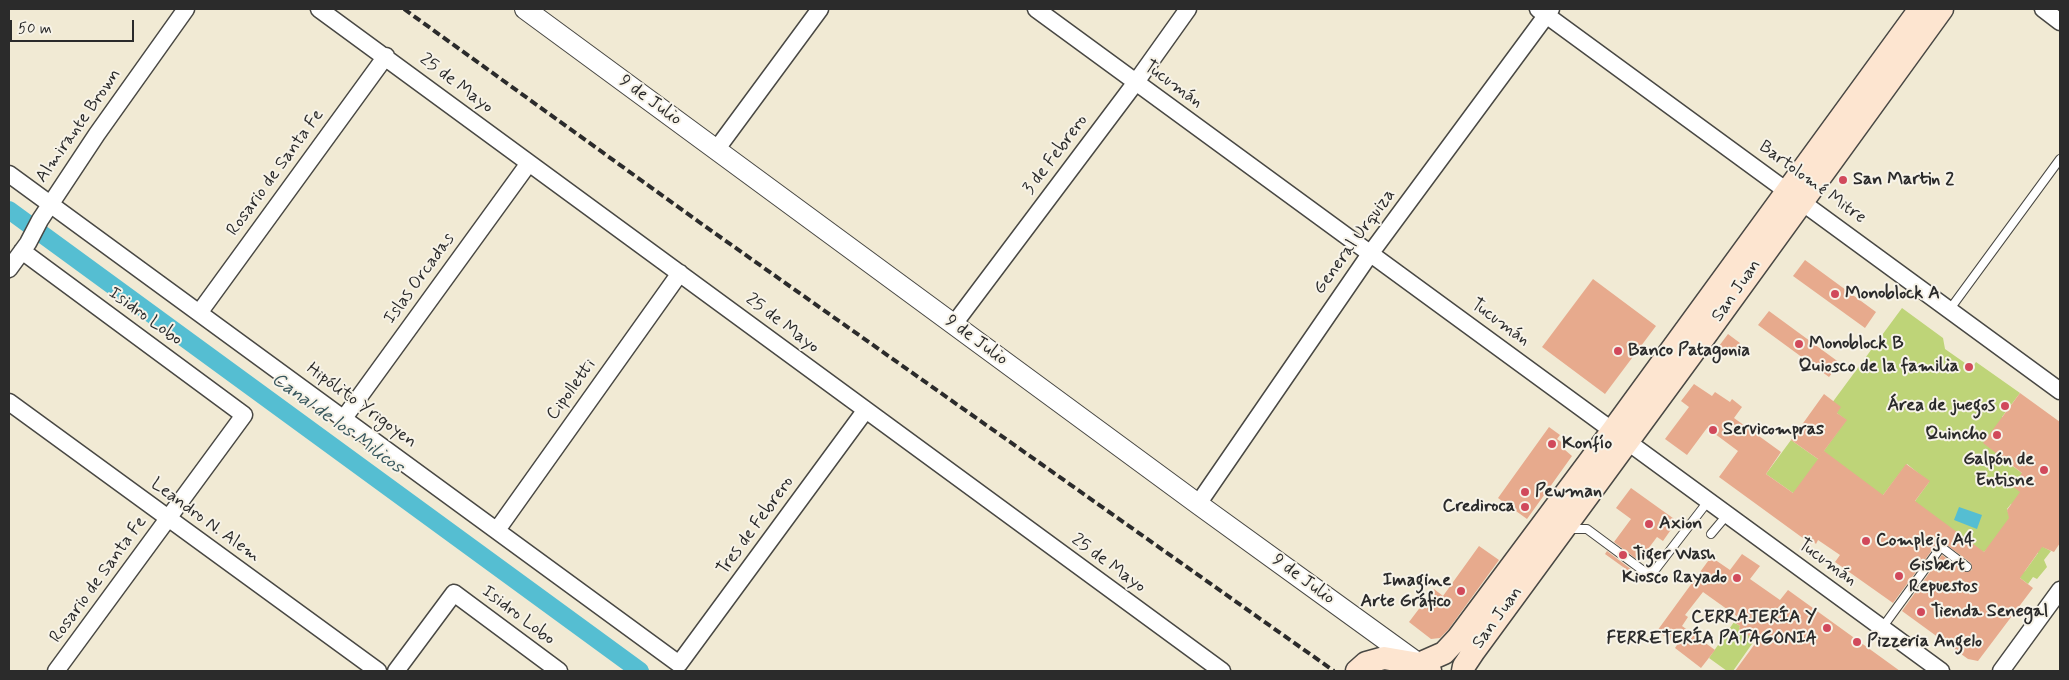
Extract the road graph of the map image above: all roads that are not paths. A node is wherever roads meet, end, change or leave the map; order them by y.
1 (186, 9) edge
2 (319, 9) edge
3 (525, 9) edge
4 (820, 9) edge
5 (1036, 9) edge
6 (1188, 9) edge
7 (1920, 9) edge
8 (1942, 9) edge
9 (2043, 9) edge
10 (1545, 11) edge
11 (2060, 22) edge
12 (386, 56) junction
13 (1136, 82) junction
14 (716, 150) junction
15 (2060, 159) edge
16 (529, 163) junction
17 (9, 174) edge
18 (1795, 195) junction
19 (50, 204) junction
20 (25, 247) junction
21 (1370, 254) junction
22 (9, 268) edge
23 (680, 273) junction
24 (1950, 310) junction
25 (199, 313) junction
26 (954, 324) junction
27 (2060, 391) edge
28 (9, 402) edge
29 (865, 411) junction
30 (244, 415) joint
31 (344, 418) junction
32 (1621, 435) junction
33 (1708, 500) junction
34 (1198, 504) junction
35 (1728, 514) junction
36 (168, 519) junction
37 (497, 530) junction
38 (1563, 530) junction
39 (1711, 534) dead end
40 (1967, 567) dead end
41 (2060, 590) edge
42 (1882, 628) junction
43 (682, 666) joint
44 (1425, 668) edge
45 (56, 671) edge
46 (378, 671) edge
47 (396, 671) edge
48 (559, 671) edge
49 (1222, 671) edge
50 (1357, 671) edge
51 (1463, 671) edge
52 (1941, 671) edge
53 (2001, 671) edge

1 - 19 street, Almirante Brown
2 - 12 street, 25 de Mayo
3 - 14 street, 9 de Julio
4 - 14 street
5 - 13 street, Tucumán
6 - 13 street, 3 de Febrero
7 - 18 main road, San Juan
8 - 18 main road, San Juan
9 - 11 street
10 - 18 street, Bartolomé Mitre
10 - 21 street, General Urquiza
12 - 16 street, 25 de Mayo
12 - 25 street, Rosario de Santa Fe
13 - 21 street, Tucumán
13 - 26 street, 3 de Febrero
14 - 26 street, 9 de Julio
15 - 24 lane
16 - 23 street, 25 de Mayo
16 - 31 street, Islas Orcadas
17 - 19 street, Hipólito Yrigoyen
18 - 24 street, Bartolomé Mitre
18 - 32 main road, San Juan
19 - 20 street, Almirante Brown
19 - 25 street, Hipólito Yrigoyen
20 - 22 street, Almirante Brown
20 - 30 street, Isidro Lobo
21 - 32 street, Tucumán
21 - 34 street, General Urquiza
23 - 29 street, 25 de Mayo
23 - 37 street, Cipolletti
24 - 27 street, Bartolomé Mitre
25 - 31 street, Hipólito Yrigoyen
26 - 34 street, 9 de Julio
28 - 36 street, Leandro N. Alem
29 - 43 street, Tres de Febrero
29 - 49 street, 25 de Mayo
30 - 36 street, Rosario de Santa Fe
31 - 37 street, Hipólito Yrigoyen
32 - 33 street, Tucumán
32 - 38 main road, San Juan
32 - 44 main road, San Juan
33 - 35 street, Tucumán
33 - 38 lane
34 - 44 street, 9 de Julio
35 - 39 lane
35 - 42 street, Tucumán
36 - 45 street, Rosario de Santa Fe
36 - 46 street, Leandro N. Alem
37 - 43 street, Hipólito Yrigoyen
38 - 51 main road, San Juan
40 - 42 lane
41 - 53 street
42 - 52 street, Tucumán
44 - 50 main road
47 - 48 street, Isidro Lobo

